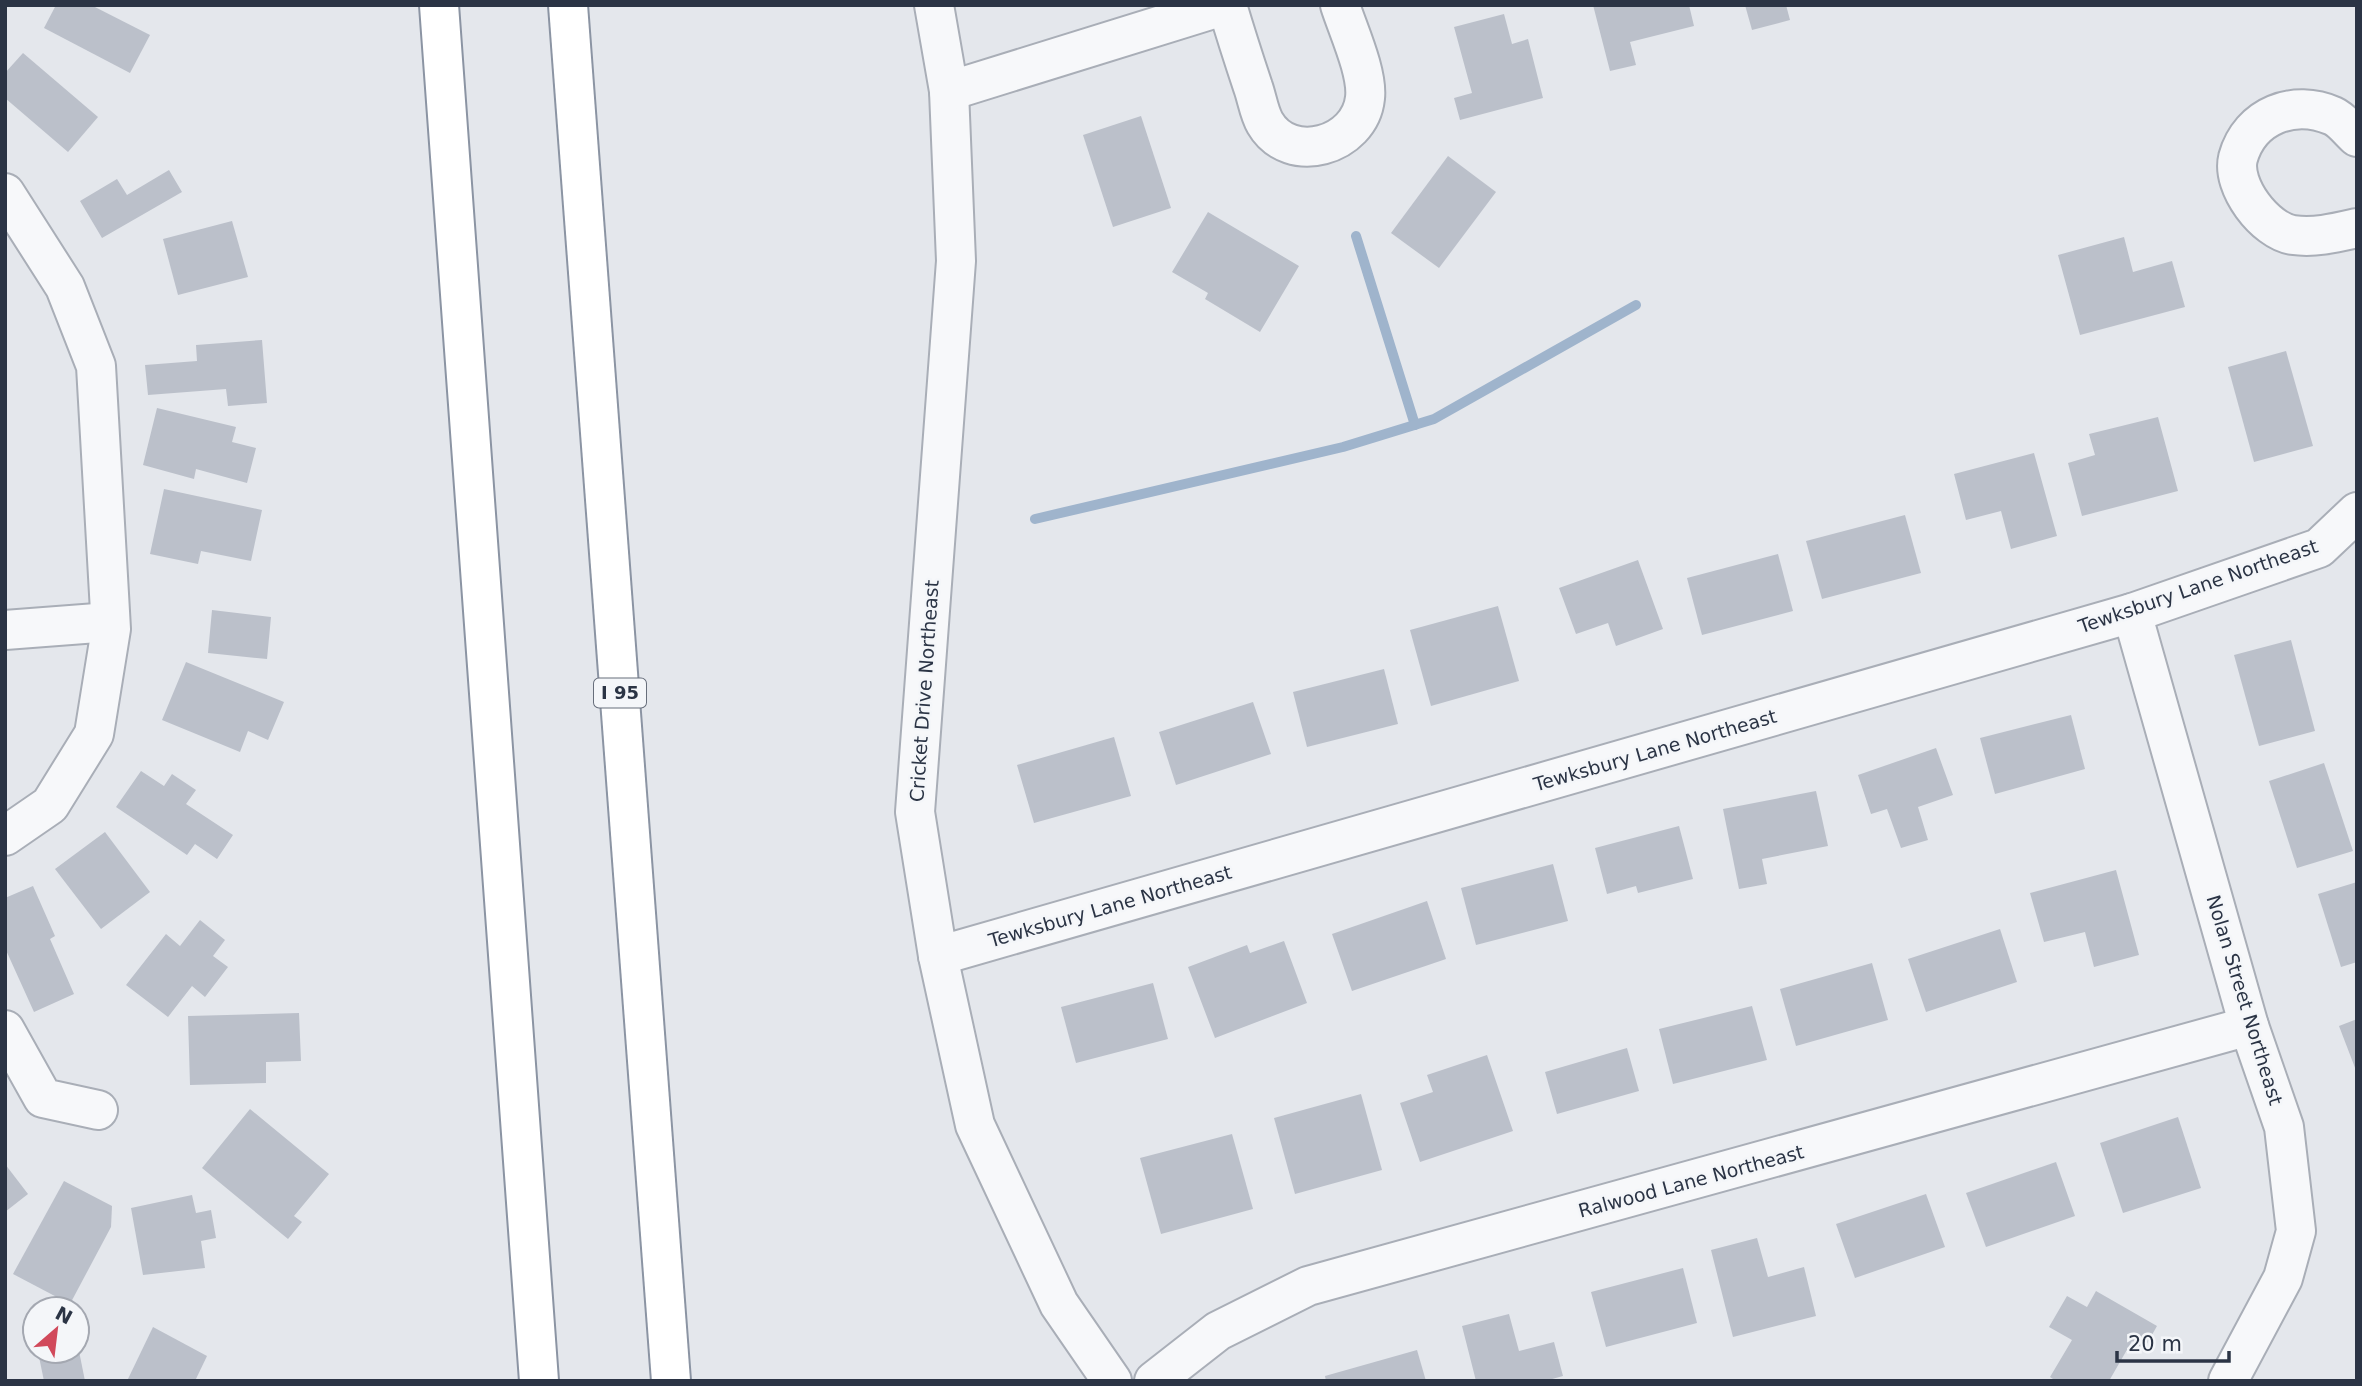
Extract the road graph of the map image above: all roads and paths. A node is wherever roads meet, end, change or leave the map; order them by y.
1 (439, 5) edge
2 (568, 5) edge
3 (934, 5) edge
4 (1226, 5) edge
5 (1340, 5) edge
6 (949, 91) junction
7 (2357, 137) edge
8 (5, 193) edge
9 (2357, 228) edge
10 (2357, 512) edge
11 (2132, 613) junction
12 (110, 622) junction
13 (5, 630) edge
14 (5, 836) edge
15 (938, 956) junction
16 (2249, 1026) junction
17 (5, 1030) edge
18 (98, 1110) dead end
19 (540, 1381) edge
20 (671, 1381) edge
21 (1112, 1381) edge
22 (1154, 1381) edge
23 (2228, 1381) edge

1 - 19 highway
2 - 20 highway, I 95
3 - 6 street, Cricket Drive Northeast
4 - 5 street
4 - 6 street
6 - 15 street, Cricket Drive Northeast
7 - 9 street
8 - 12 street
10 - 11 street, Tewksbury Lane Northeast
11 - 15 street, Tewksbury Lane Northeast
11 - 16 street, Nolan Street Northeast
12 - 13 street
12 - 14 street
15 - 21 street, Cricket Drive Northeast
16 - 22 street, Ralwood Lane Northeast
16 - 23 street, Nolan Street Northeast
17 - 18 street

